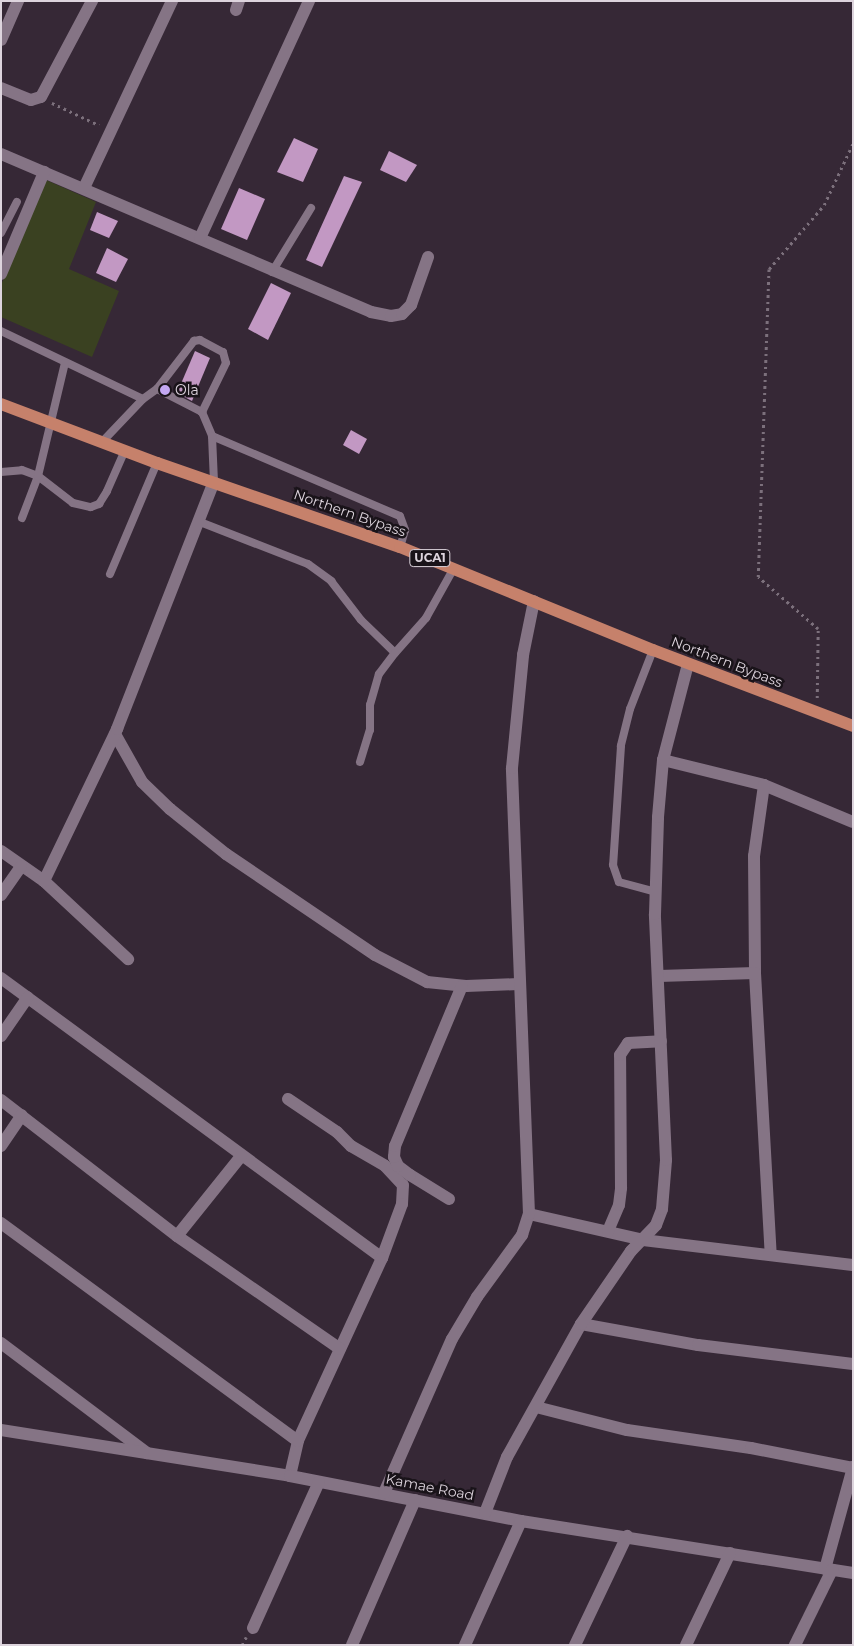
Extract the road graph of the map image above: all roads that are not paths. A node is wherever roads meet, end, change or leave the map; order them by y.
1 (18, 1) edge
2 (92, 1) edge
3 (172, 1) edge
4 (309, 1) edge
5 (1, 40) edge
6 (1, 88) edge
7 (1, 154) edge
8 (44, 172) junction
9 (84, 188) junction
10 (17, 202) dead end
11 (311, 208) dead end
12 (1, 233) edge
13 (200, 238) junction
14 (428, 256) dead end
15 (272, 272) junction
16 (1, 274) edge
17 (1, 331) edge
18 (65, 364) junction
19 (158, 389) junction
20 (143, 399) junction
21 (1, 404) edge
22 (202, 412) junction
23 (49, 423) junction
24 (212, 436) junction
25 (102, 442) junction
26 (125, 450) junction
27 (157, 462) junction
28 (1, 472) edge
29 (38, 476) junction
30 (214, 482) junction
31 (22, 518) dead end
32 (200, 522) junction
33 (400, 546) junction
34 (454, 568) junction
35 (110, 574) dead end
36 (534, 601) junction
37 (653, 650) junction
38 (395, 653) junction
39 (688, 664) junction
40 (853, 726) edge
41 (115, 734) junction
42 (663, 760) junction
43 (360, 762) dead end
44 (764, 785) junction
45 (853, 822) edge
46 (1, 851) edge
47 (21, 866) junction
48 (44, 881) junction
49 (656, 892) junction
50 (1, 895) edge
51 (128, 959) dead end
52 (755, 973) junction
53 (659, 976) junction
54 (1, 978) edge
55 (518, 984) junction
56 (462, 986) junction
57 (28, 997) junction
58 (1, 1036) edge
59 (661, 1041) junction
60 (288, 1099) dead end
61 (1, 1100) edge
62 (22, 1115) junction
63 (1, 1146) edge
64 (241, 1156) junction
65 (449, 1199) dead end
66 (529, 1214) junction
67 (1, 1223) edge
68 (608, 1231) junction
69 (177, 1236) junction
70 (643, 1240) junction
71 (771, 1255) junction
72 (382, 1258) junction
73 (853, 1265) edge
74 (581, 1324) junction
75 (1, 1343) edge
76 (340, 1349) junction
77 (853, 1364) edge
78 (536, 1407) junction
79 (1, 1430) edge
80 (298, 1441) junction
81 (149, 1454) junction
82 (853, 1468) edge
83 (290, 1476) junction
84 (319, 1482) junction
85 (384, 1493) junction
86 (415, 1500) junction
87 (485, 1513) junction
88 (521, 1521) junction
89 (627, 1536) junction
90 (730, 1553) junction
91 (829, 1569) junction
92 (853, 1573) edge
93 (253, 1628) dead end
94 (799, 1643) edge
95 (352, 1645) edge
96 (465, 1645) edge
97 (575, 1645) edge
98 (686, 1645) edge

1 - 5 street
2 - 6 street
3 - 9 street
4 - 13 street
7 - 8 street
8 - 9 street
8 - 16 street
9 - 13 street
10 - 12 lane
11 - 15 lane
13 - 15 street
14 - 15 street
17 - 18 lane
18 - 20 lane
18 - 23 lane
19 - 20 lane
19 - 22 lane
19 - 22 lane
20 - 25 lane
21 - 23 main road, Northern Bypass / UCA1
22 - 24 lane
23 - 25 main road, Northern Bypass / UCA1
23 - 29 lane
24 - 30 lane
24 - 33 lane
25 - 26 main road, Northern Bypass / UCA1
26 - 27 main road, Northern Bypass / UCA1
26 - 29 lane
27 - 30 main road, Northern Bypass / UCA1
27 - 35 lane
28 - 29 lane
29 - 31 lane
30 - 32 street
30 - 33 main road, Northern Bypass / UCA1
32 - 38 lane
32 - 41 street
33 - 34 main road, Northern Bypass / UCA1
34 - 36 main road, Northern Bypass / UCA1
34 - 38 lane
36 - 37 main road, Northern Bypass / UCA1
36 - 55 street
37 - 39 main road, Northern Bypass / UCA1
37 - 49 lane
38 - 43 lane
39 - 40 main road, Northern Bypass / UCA1
39 - 42 street
41 - 48 street
41 - 56 street
42 - 44 street
42 - 49 street
44 - 45 street
44 - 52 street
46 - 47 street
47 - 48 street
47 - 50 street
48 - 51 street
49 - 53 street
52 - 53 street
52 - 71 street
53 - 59 street
54 - 57 street
55 - 56 street
55 - 66 street
56 - 65 street
57 - 58 street
57 - 64 street
59 - 68 street
59 - 70 street
60 - 72 street
61 - 62 street
62 - 63 street
62 - 69 street
64 - 69 street
64 - 72 street
66 - 68 street
66 - 85 street
67 - 80 street
68 - 70 street
69 - 76 street
70 - 71 street
70 - 74 street
71 - 73 street
72 - 76 street
74 - 77 street
74 - 78 street
75 - 81 street
76 - 80 street
78 - 82 street
78 - 87 street
79 - 81 street, Kamae Road
80 - 83 street
81 - 83 street, Kamae Road
82 - 91 street
83 - 84 street, Kamae Road
84 - 85 street, Kamae Road
84 - 93 street
85 - 86 street, Kamae Road
86 - 87 street, Kamae Road
86 - 95 street
87 - 88 street, Kamae Road
88 - 89 street, Kamae Road
88 - 96 street
89 - 90 street, Kamae Road
89 - 97 street
90 - 91 street, Kamae Road
90 - 98 street
91 - 92 street, Kamae Road
91 - 94 street

